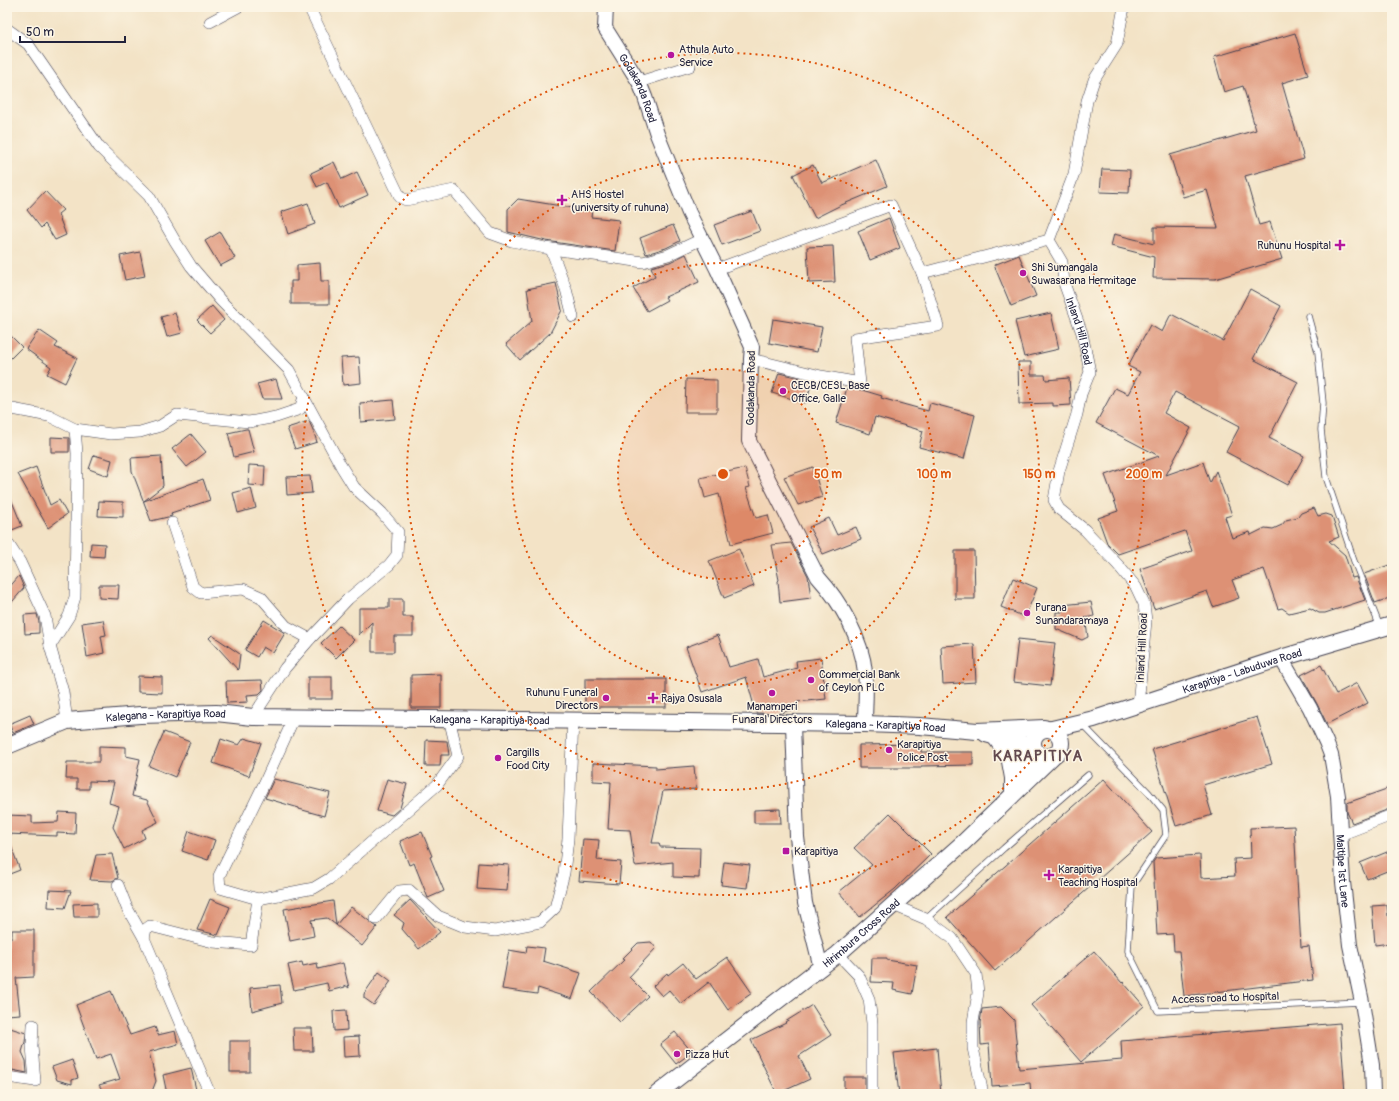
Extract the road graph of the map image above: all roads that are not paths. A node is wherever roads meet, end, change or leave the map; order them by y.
1 (238, 7) edge
2 (309, 7) edge
3 (606, 7) edge
4 (1124, 7) edge
5 (210, 22) dead end
6 (7, 29) edge
7 (690, 66) dead end
8 (639, 82) junction
9 (702, 239) junction
10 (1049, 240) junction
11 (552, 248) junction
12 (717, 268) junction
13 (922, 273) junction
14 (1308, 316) dead end
15 (573, 317) dead end
16 (751, 359) junction
17 (304, 397) junction
18 (7, 408) edge
19 (74, 429) junction
20 (172, 523) dead end
21 (7, 542) edge
22 (1386, 627) edge
23 (310, 639) junction
24 (50, 646) junction
25 (1281, 658) junction
26 (1138, 705) junction
27 (253, 717) junction
28 (294, 718) junction
29 (449, 718) junction
30 (573, 720) junction
31 (67, 721) junction
32 (1090, 723) junction
33 (792, 724) junction
34 (865, 724) junction
35 (1048, 729) junction
36 (977, 731) junction
37 (995, 737) junction
38 (7, 746) edge
39 (1033, 747) junction
40 (1057, 752) junction
41 (1088, 775) dead end
42 (1011, 794) junction
43 (1392, 814) edge
44 (1340, 835) junction
45 (118, 885) dead end
46 (258, 899) junction
47 (893, 906) junction
48 (376, 919) dead end
49 (926, 919) junction
50 (144, 938) junction
51 (838, 954) junction
52 (820, 968) junction
53 (1362, 1002) junction
54 (34, 1025) dead end
55 (7, 1077) edge
56 (662, 1092) edge
57 (210, 1094) edge
58 (872, 1094) edge
59 (983, 1094) edge
60 (1373, 1094) edge

1 - 5 street
2 - 11 street
3 - 8 street, Godakanda Road
4 - 10 street
6 - 17 street
7 - 8 street
8 - 9 street, Godakanda Road
9 - 11 street
9 - 12 street, Godakanda Road
10 - 13 street
10 - 26 street, Inland Hill Road
11 - 15 street
12 - 13 street
12 - 16 street, Godakanda Road
13 - 16 street
14 - 22 lane
16 - 34 street, Godakanda Road
17 - 19 street
17 - 23 street
18 - 19 street
19 - 24 street
20 - 23 street
21 - 24 street
22 - 25 main road, Karapitiya - Labuduwa Road
23 - 27 street
24 - 31 street
25 - 26 main road, Karapitiya - Labuduwa Road
25 - 44 street, Maitipe 1st Lane
26 - 32 main road, Karapitiya - Labuduwa Road
27 - 28 main road, Kalegana - Karapitiya Road
27 - 31 main road, Kalegana - Karapitiya Road
28 - 29 main road, Kalegana - Karapitiya Road
28 - 46 street
29 - 30 main road, Kalegana - Karapitiya Road
29 - 46 street
30 - 33 main road, Kalegana - Karapitiya Road
30 - 48 street
31 - 38 main road, Kalegana - Karapitiya Road
32 - 35 main road, Karapitiya - Labuduwa Road
32 - 40 main road, Karapitiya - Labuduwa Road
32 - 53 lane, Access road to Hospital
33 - 34 main road, Kalegana - Karapitiya Road
33 - 52 street
34 - 36 main road, Kalegana - Karapitiya Road
35 - 36 main road, Kalegana - Karapitiya Road
35 - 39 main road
35 - 40 main road
36 - 37 main road, Kalegana - Karapitiya Road
37 - 39 main road, Kalegana - Karapitiya Road
37 - 42 main road
39 - 40 main road
39 - 42 main road
40 - 42 main road, Hirimbura Cross Road
41 - 49 lane
42 - 47 main road, Hirimbura Cross Road
43 - 44 street
44 - 53 street, Maitipe 1st Lane
45 - 50 street
46 - 50 street
47 - 49 street
47 - 51 main road, Hirimbura Cross Road
49 - 59 street
50 - 57 street
51 - 52 main road, Hirimbura Cross Road
51 - 58 street
52 - 56 main road, Hirimbura Cross Road
53 - 60 street, Maitipe 1st Lane
54 - 55 street

